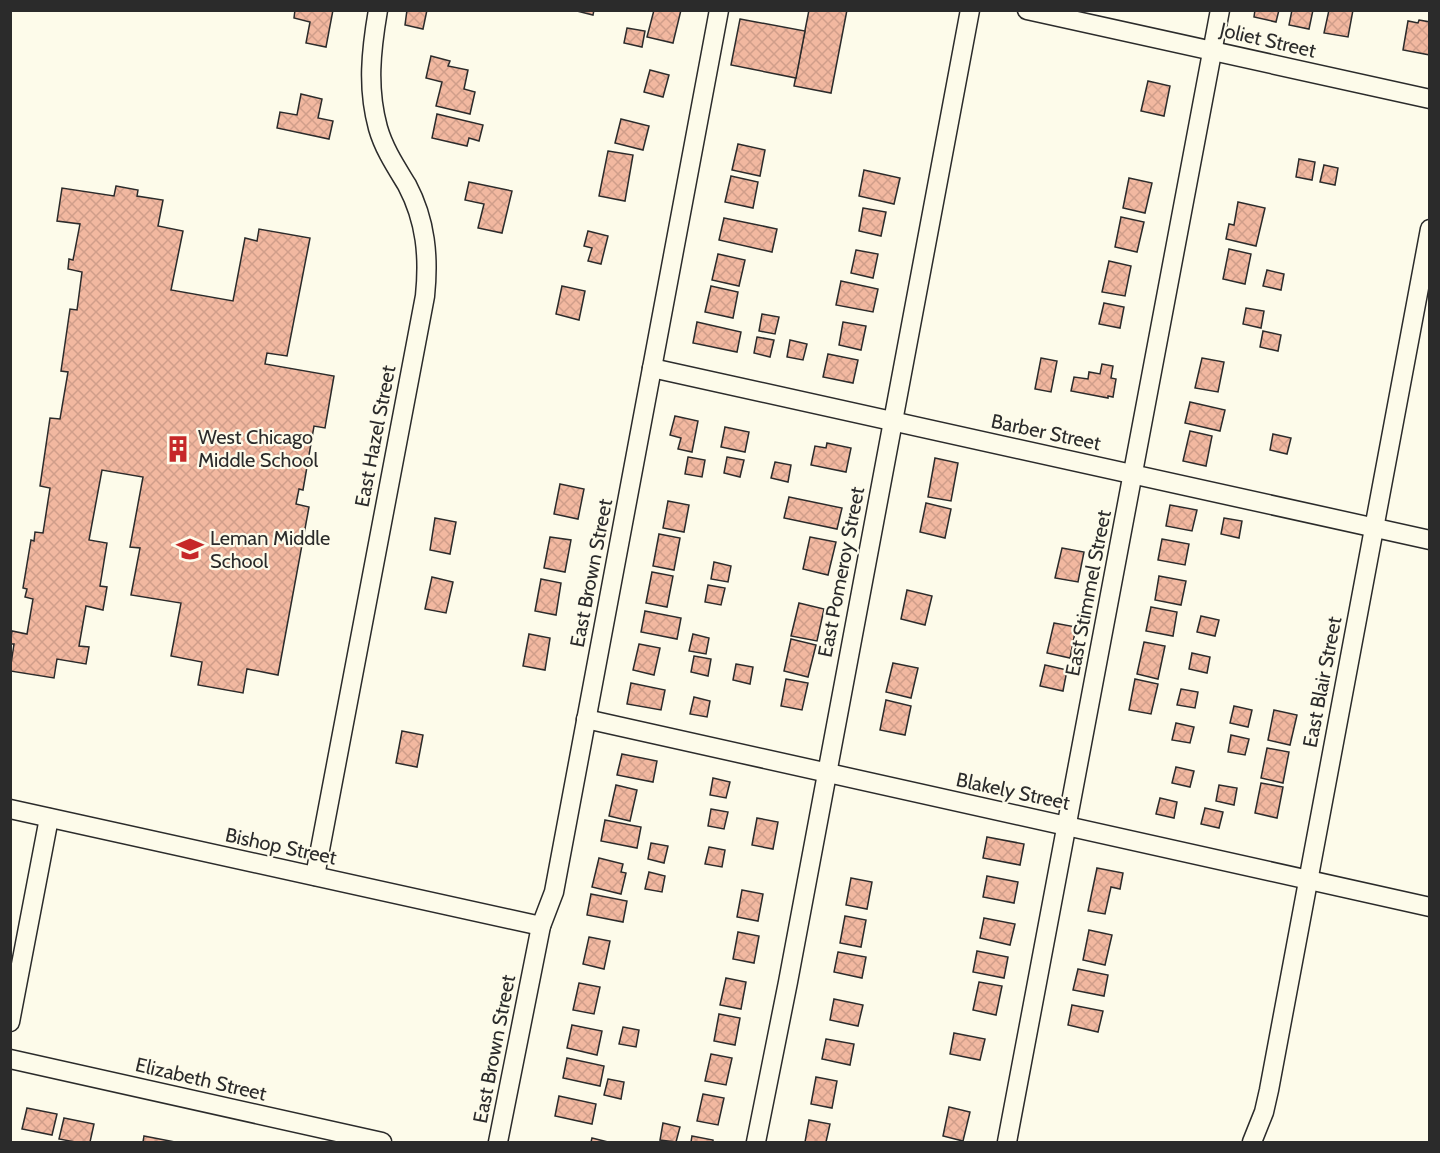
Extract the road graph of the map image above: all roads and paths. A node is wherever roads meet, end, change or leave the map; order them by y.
1 (378, 10) edge
2 (719, 10) edge
3 (970, 10) edge
4 (1027, 10) edge
5 (1221, 10) edge
6 (1213, 51) junction
7 (1430, 99) edge
8 (1430, 229) edge
9 (652, 368) junction
10 (893, 421) junction
11 (1134, 474) junction
12 (1374, 528) junction
13 (1430, 540) edge
14 (586, 719) junction
15 (826, 772) junction
16 (10, 809) edge
17 (50, 818) junction
18 (1067, 826) junction
19 (315, 876) junction
20 (1307, 880) junction
21 (1430, 907) edge
22 (541, 926) junction
23 (10, 1022) edge
24 (10, 1059) edge
25 (382, 1143) edge
26 (498, 1143) edge
27 (756, 1143) edge
28 (1007, 1143) edge
29 (1252, 1143) edge

1 - 19 street, East Hazel Street
2 - 9 street, East Brown Street
3 - 10 street, East Pomeroy Street
4 - 6 street, Joliet Street
5 - 6 street, East Stimmel Street
6 - 7 street, Joliet Street
6 - 11 street, East Stimmel Street
8 - 12 street, East Blair Street
9 - 10 street, Barber Street
9 - 14 street, East Brown Street
10 - 11 street, Barber Street
10 - 15 street, East Pomeroy Street
11 - 12 street, Barber Street
11 - 18 street, East Stimmel Street
12 - 13 street, Barber Street
12 - 20 street, East Blair Street
14 - 15 street, Blakely Street
14 - 22 street, East Brown Street
15 - 18 street, Blakely Street
15 - 27 street, East Pomeroy Street
16 - 17 street, Bishop Street
17 - 19 street, Bishop Street
17 - 23 street
18 - 20 street, Blakely Street
18 - 28 street, East Stimmel Street
19 - 22 street, Bishop Street
20 - 21 street, Blakely Street
20 - 29 street, East Blair Street
22 - 26 street, East Brown Street
24 - 25 street, Elizabeth Street

